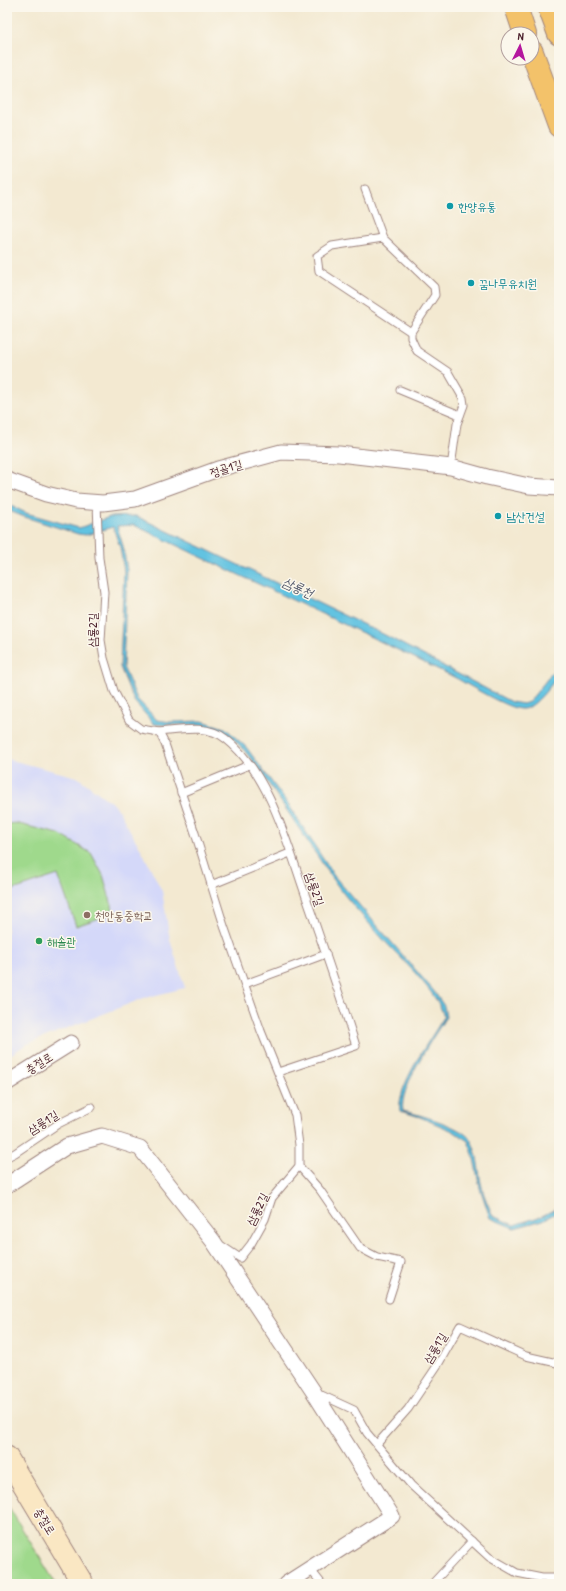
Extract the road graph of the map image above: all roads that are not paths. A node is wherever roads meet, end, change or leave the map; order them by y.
1 (516, 7) edge
2 (549, 7) edge
3 (523, 26) edge
4 (559, 34) edge
5 (537, 66) edge
6 (559, 126) edge
7 (365, 189) dead end
8 (383, 238) junction
9 (412, 332) junction
10 (400, 390) dead end
11 (460, 415) junction
12 (451, 467) junction
13 (7, 480) edge
14 (559, 488) edge
15 (97, 509) junction
16 (159, 732) junction
17 (249, 765) junction
18 (182, 794) junction
19 (290, 853) junction
20 (212, 885) junction
21 (326, 954) junction
22 (245, 984) junction
23 (71, 1043) dead end
24 (278, 1072) junction
25 (7, 1083) edge
26 (92, 1107) dead end
27 (7, 1157) edge
28 (299, 1166) junction
29 (7, 1185) edge
30 (213, 1241) junction
31 (389, 1299) dead end
32 (559, 1362) edge
33 (313, 1390) junction
34 (376, 1444) junction
35 (7, 1457) edge
36 (472, 1541) junction
37 (310, 1569) junction
38 (559, 1578) edge
39 (547, 1581) edge
40 (83, 1584) edge
41 (286, 1584) edge
42 (322, 1584) edge
43 (432, 1584) edge

1 - 3 highway
2 - 4 highway
5 - 6 highway
7 - 8 lane
8 - 9 lane
8 - 9 lane
9 - 11 lane
10 - 11 lane
11 - 12 lane
12 - 14 street, 정골1길
12 - 15 street, 정골1길
13 - 15 street, 정골1길
15 - 16 lane, 삼룡2길
16 - 17 lane, 삼룡2길
16 - 18 lane
17 - 18 lane
17 - 19 lane, 삼룡2길
18 - 20 lane
19 - 20 lane
19 - 21 lane, 삼룡2길
20 - 22 lane
21 - 22 lane
21 - 24 lane, 삼룡2길
22 - 24 lane
23 - 25 street, 충절로
24 - 28 lane
26 - 27 lane, 삼룡1길
28 - 30 lane, 삼룡2길
28 - 31 lane
29 - 30 street
30 - 33 street
32 - 34 lane, 삼룡1길
33 - 34 lane
33 - 37 street
34 - 36 lane
35 - 40 street, 충절로
36 - 39 lane
36 - 43 lane
37 - 41 street
37 - 42 lane
38 - 39 lane

